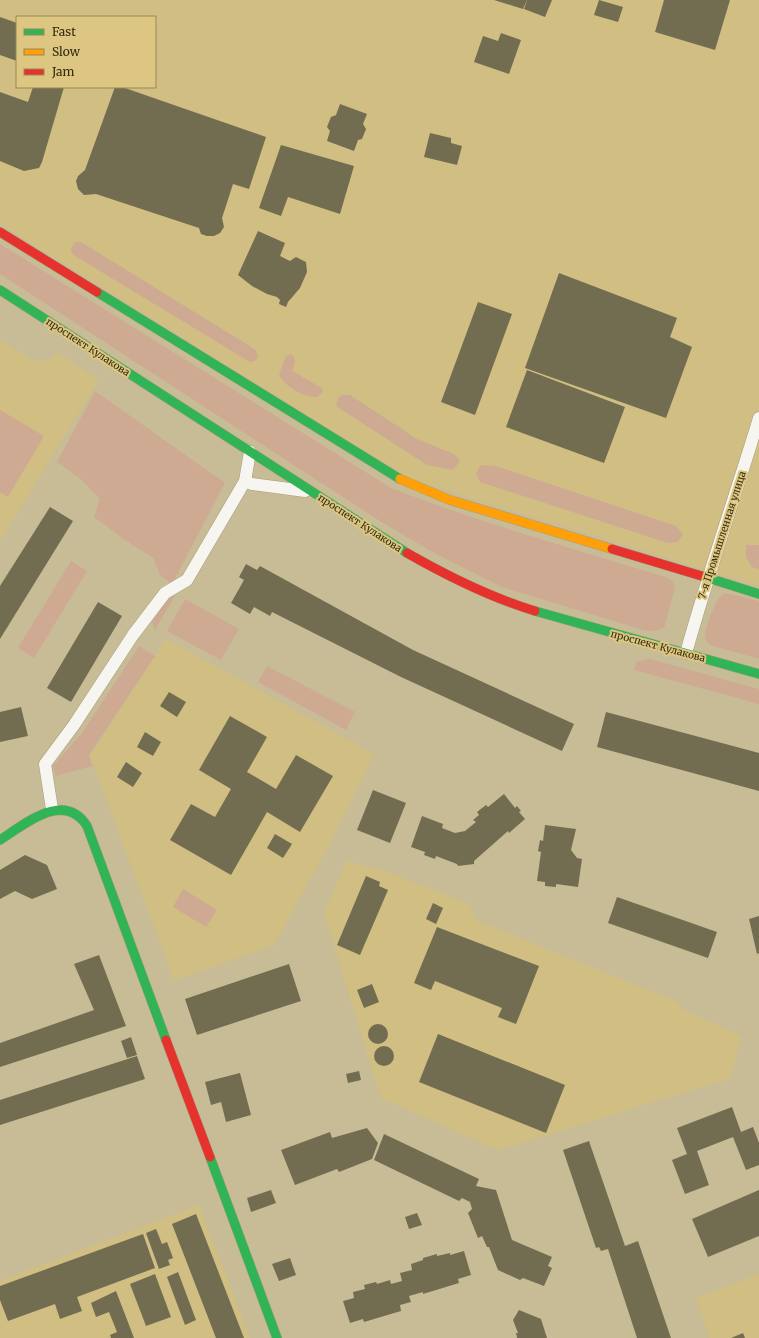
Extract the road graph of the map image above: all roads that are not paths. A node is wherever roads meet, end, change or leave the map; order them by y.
1 (0, 232) edge
2 (0, 290) edge
3 (759, 418) edge
4 (250, 452) junction
5 (245, 480) junction
6 (312, 492) junction
7 (708, 577) junction
8 (759, 594) edge
9 (686, 653) junction
10 (759, 674) edge
11 (52, 809) junction
12 (0, 840) edge
13 (277, 1338) edge

1 - 7 main road
2 - 4 main road, проспект Кулакова
3 - 7 street, 7-я Промышленная улица
4 - 5 street
4 - 6 main road, проспект Кулакова
5 - 6 street
5 - 11 street
6 - 9 main road, проспект Кулакова
7 - 8 main road
7 - 9 street, 7-я Промышленная улица
9 - 10 main road, проспект Кулакова
11 - 12 main road
11 - 13 main road

